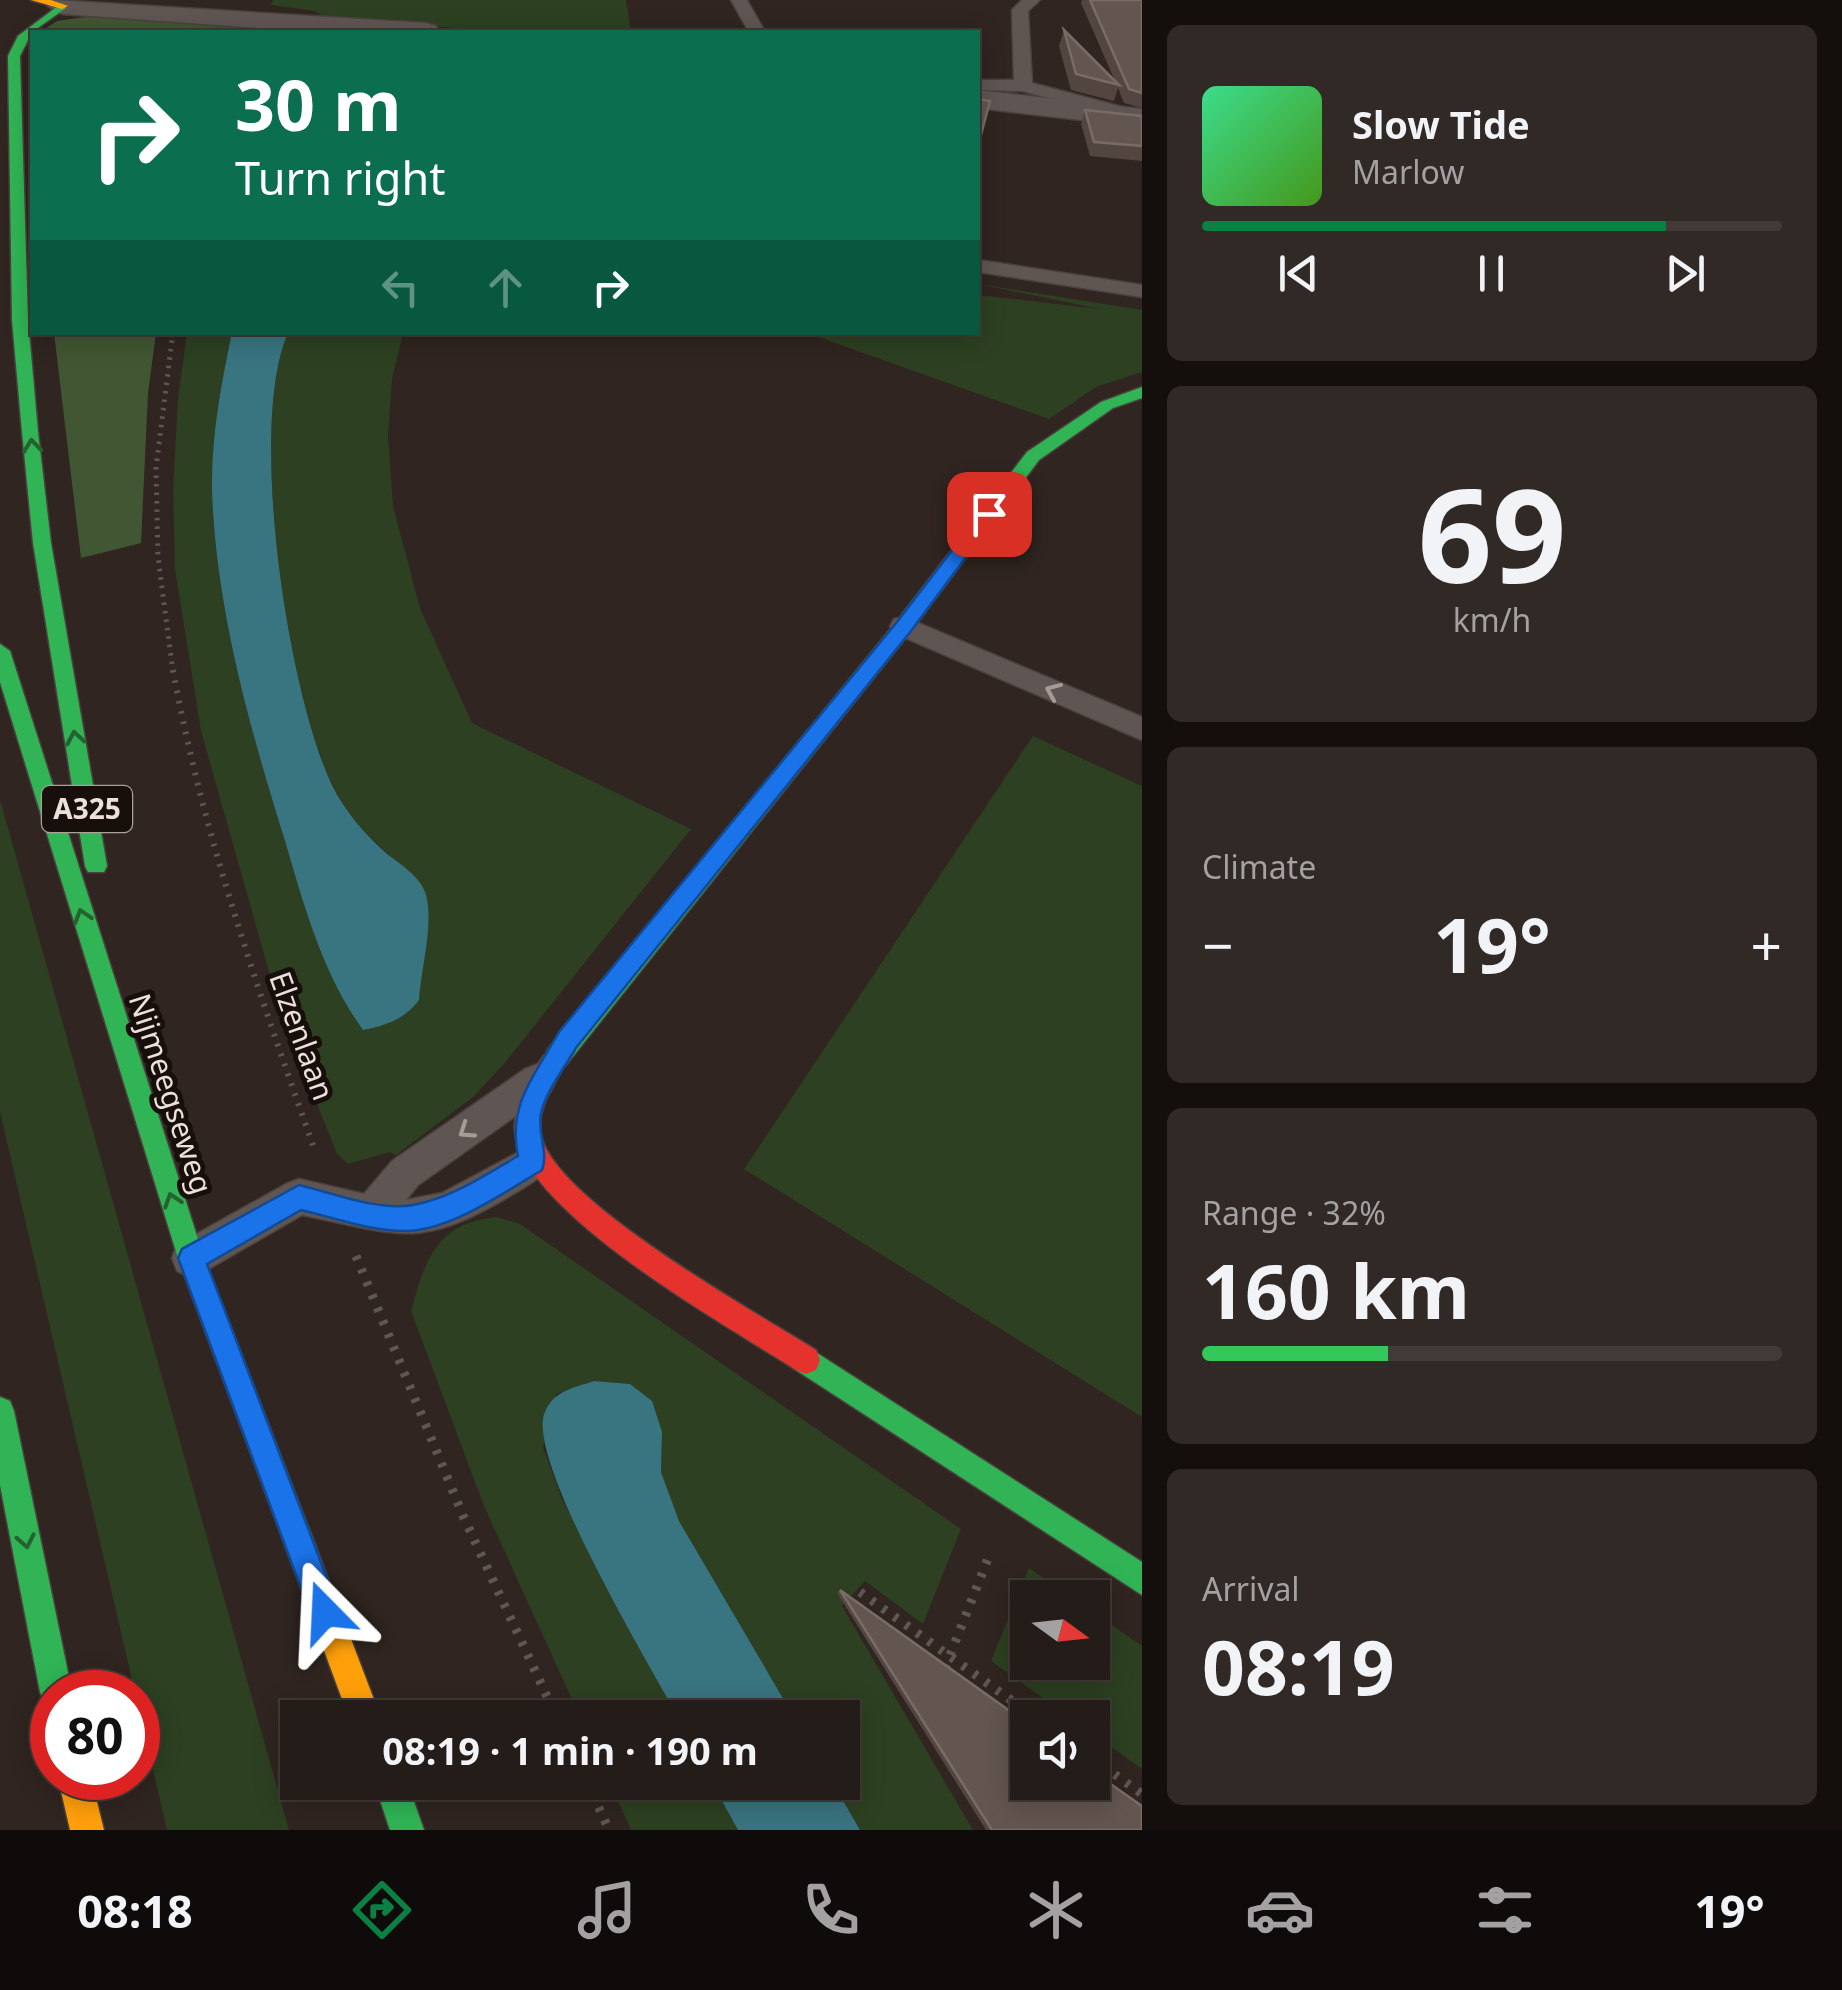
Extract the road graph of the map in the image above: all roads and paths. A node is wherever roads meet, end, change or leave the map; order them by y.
1 (738, 0) edge
2 (1032, 0) edge
3 (50, 3) edge
4 (400, 30) edge
5 (756, 30) edge
6 (980, 84) edge
7 (1023, 86) junction
8 (980, 99) edge
9 (1142, 118) edge
10 (980, 266) edge
11 (1142, 291) edge
12 (173, 335) edge
13 (1142, 392) edge
14 (904, 626) junction
15 (0, 652) edge
16 (1142, 729) edge
17 (545, 1075) junction
18 (132, 1076) junction
19 (532, 1162) junction
20 (334, 1203) junction
21 (371, 1214) junction
22 (191, 1258) junction
23 (0, 1411) edge
24 (1014, 1494) junction
25 (1142, 1580) edge
26 (860, 1592) dead end
27 (950, 1656) junction
28 (944, 1668) edge
29 (52, 1670) edge
30 (358, 1700) edge
31 (549, 1700) edge
32 (1011, 1700) edge
33 (1110, 1771) edge
34 (1142, 1794) edge
35 (80, 1800) edge
36 (397, 1800) edge
37 (595, 1800) edge
38 (88, 1830) edge
39 (408, 1830) edge
40 (609, 1830) edge

1 - 5 lane
2 - 7 lane
3 - 4 street
18 -> 3 main road, A325
6 - 7 lane
7 - 9 lane
8 - 9 street
10 - 11 lane
12 - 20 path, Elzenlaan
13 - 14 main road
16 -> 14 lane
14 - 17 main road
18 -> 15 main road, Nijmeegseweg / A325
17 - 19 main road
17 -> 21 lane
22 -> 18 main road, Nijmeegseweg / A325
19 - 21 lane
19 - 24 main road
20 - 21 lane
20 - 22 lane
20 - 31 path, Elzenlaan
22 - 30 main road, Nijmeegseweg / A325
23 -> 29 main road
24 - 25 main road
24 - 27 path
26 - 27 path
27 - 28 path
27 - 32 path
33 - 34 path
35 - 38 main road
36 - 39 main road
37 - 40 path

